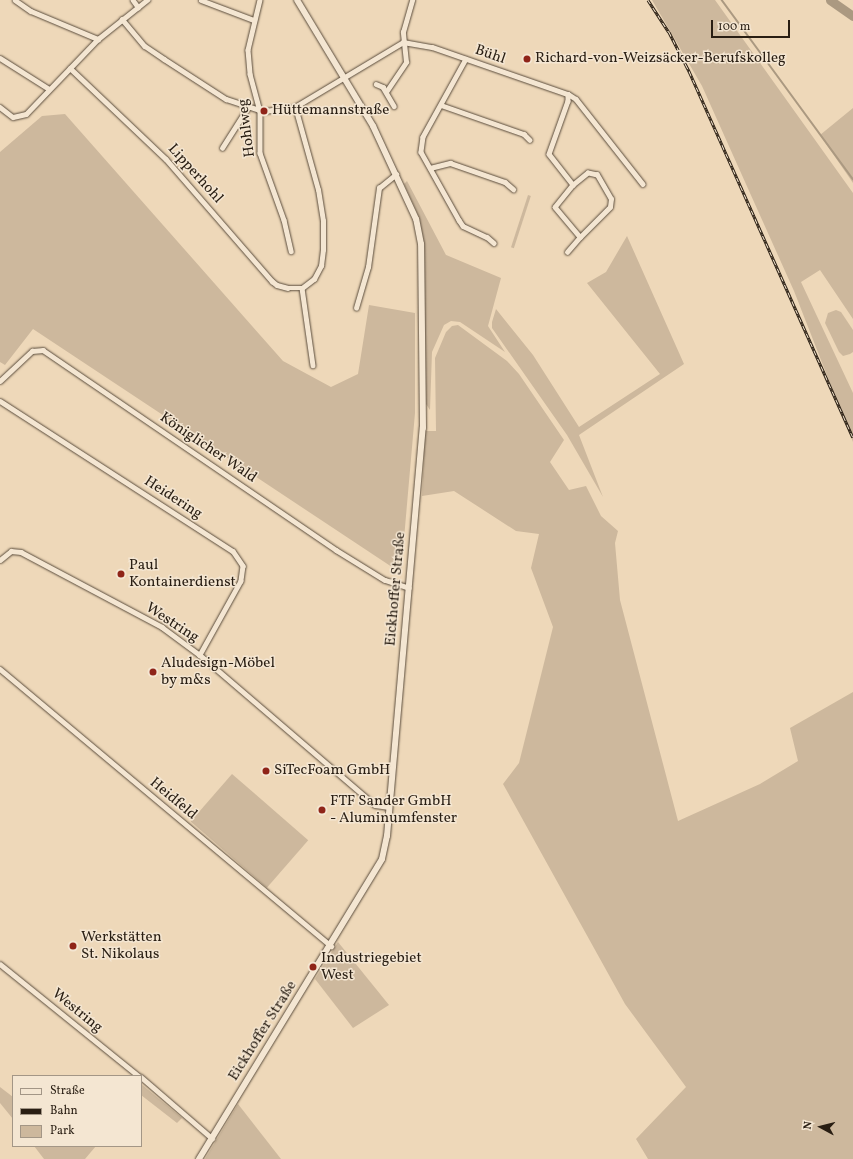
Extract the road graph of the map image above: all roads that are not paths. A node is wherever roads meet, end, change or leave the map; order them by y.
1 (15, 0) edge
2 (133, 0) edge
3 (147, 0) edge
4 (201, 0) edge
5 (260, 0) edge
6 (297, 0) edge
7 (412, 0) edge
8 (138, 7) junction
9 (122, 19) junction
10 (254, 20) junction
11 (98, 39) junction
12 (403, 42) junction
13 (0, 58) edge
14 (466, 59) junction
15 (70, 68) junction
16 (343, 78) junction
17 (376, 84) dead end
18 (49, 89) junction
19 (386, 92) junction
20 (568, 94) junction
21 (440, 105) junction
22 (394, 106) dead end
23 (0, 107) edge
24 (248, 107) junction
25 (295, 108) junction
26 (260, 111) junction
27 (530, 140) dead end
28 (222, 148) dead end
29 (430, 168) junction
30 (396, 174) junction
31 (643, 184) dead end
32 (573, 185) junction
33 (513, 189) dead end
34 (580, 237) junction
35 (494, 243) dead end
36 (291, 251) dead end
37 (567, 252) dead end
38 (302, 288) junction
39 (356, 308) dead end
40 (313, 365) dead end
41 (0, 381) edge
42 (0, 401) edge
43 (0, 560) edge
44 (409, 588) junction
45 (200, 655) junction
46 (0, 669) edge
47 (389, 808) junction
48 (331, 946) junction
49 (0, 964) edge
50 (138, 1075) edge
51 (142, 1079) edge
52 (212, 1138) junction
53 (199, 1159) edge

1 - 11 street
2 - 8 street
3 - 8 street
4 - 10 street
5 - 10 street, Hohlweg
6 - 16 main road, Eickhoffer Straße
7 - 12 street
8 - 9 street
9 - 11 street
9 - 24 street
10 - 26 street, Hohlweg
11 - 15 street
12 - 14 street, Bühl
12 - 16 street
12 - 19 street
13 - 18 street
14 - 20 street, Bühl
14 - 21 street
15 - 18 street
15 - 38 street, Lipperhohl
16 - 25 street
16 - 30 main road, Eickhoffer Straße
17 - 19 street
18 - 23 street
19 - 22 street
20 - 31 street, Bühl
20 - 32 street
21 - 27 street
21 - 29 street
24 - 26 street
24 - 28 street
25 - 26 street
25 - 38 street
26 - 36 street, Hohlweg
29 - 33 street
29 - 35 street
30 - 39 street
30 - 44 main road, Eickhoffer Straße
32 - 34 street
32 - 34 street
34 - 37 street
38 - 40 street
41 - 44 street, Königlicher Wald
42 - 45 street, Heidering
43 - 45 street, Westring
44 - 47 main road, Eickhoffer Straße
45 - 47 street, Westring
46 - 48 street, Heidfeld
47 - 48 main road, Eickhoffer Straße
48 - 52 main road, Eickhoffer Straße
49 - 50 street, Westring
51 - 52 street, Westring
52 - 53 main road, Eickhoffer Straße

